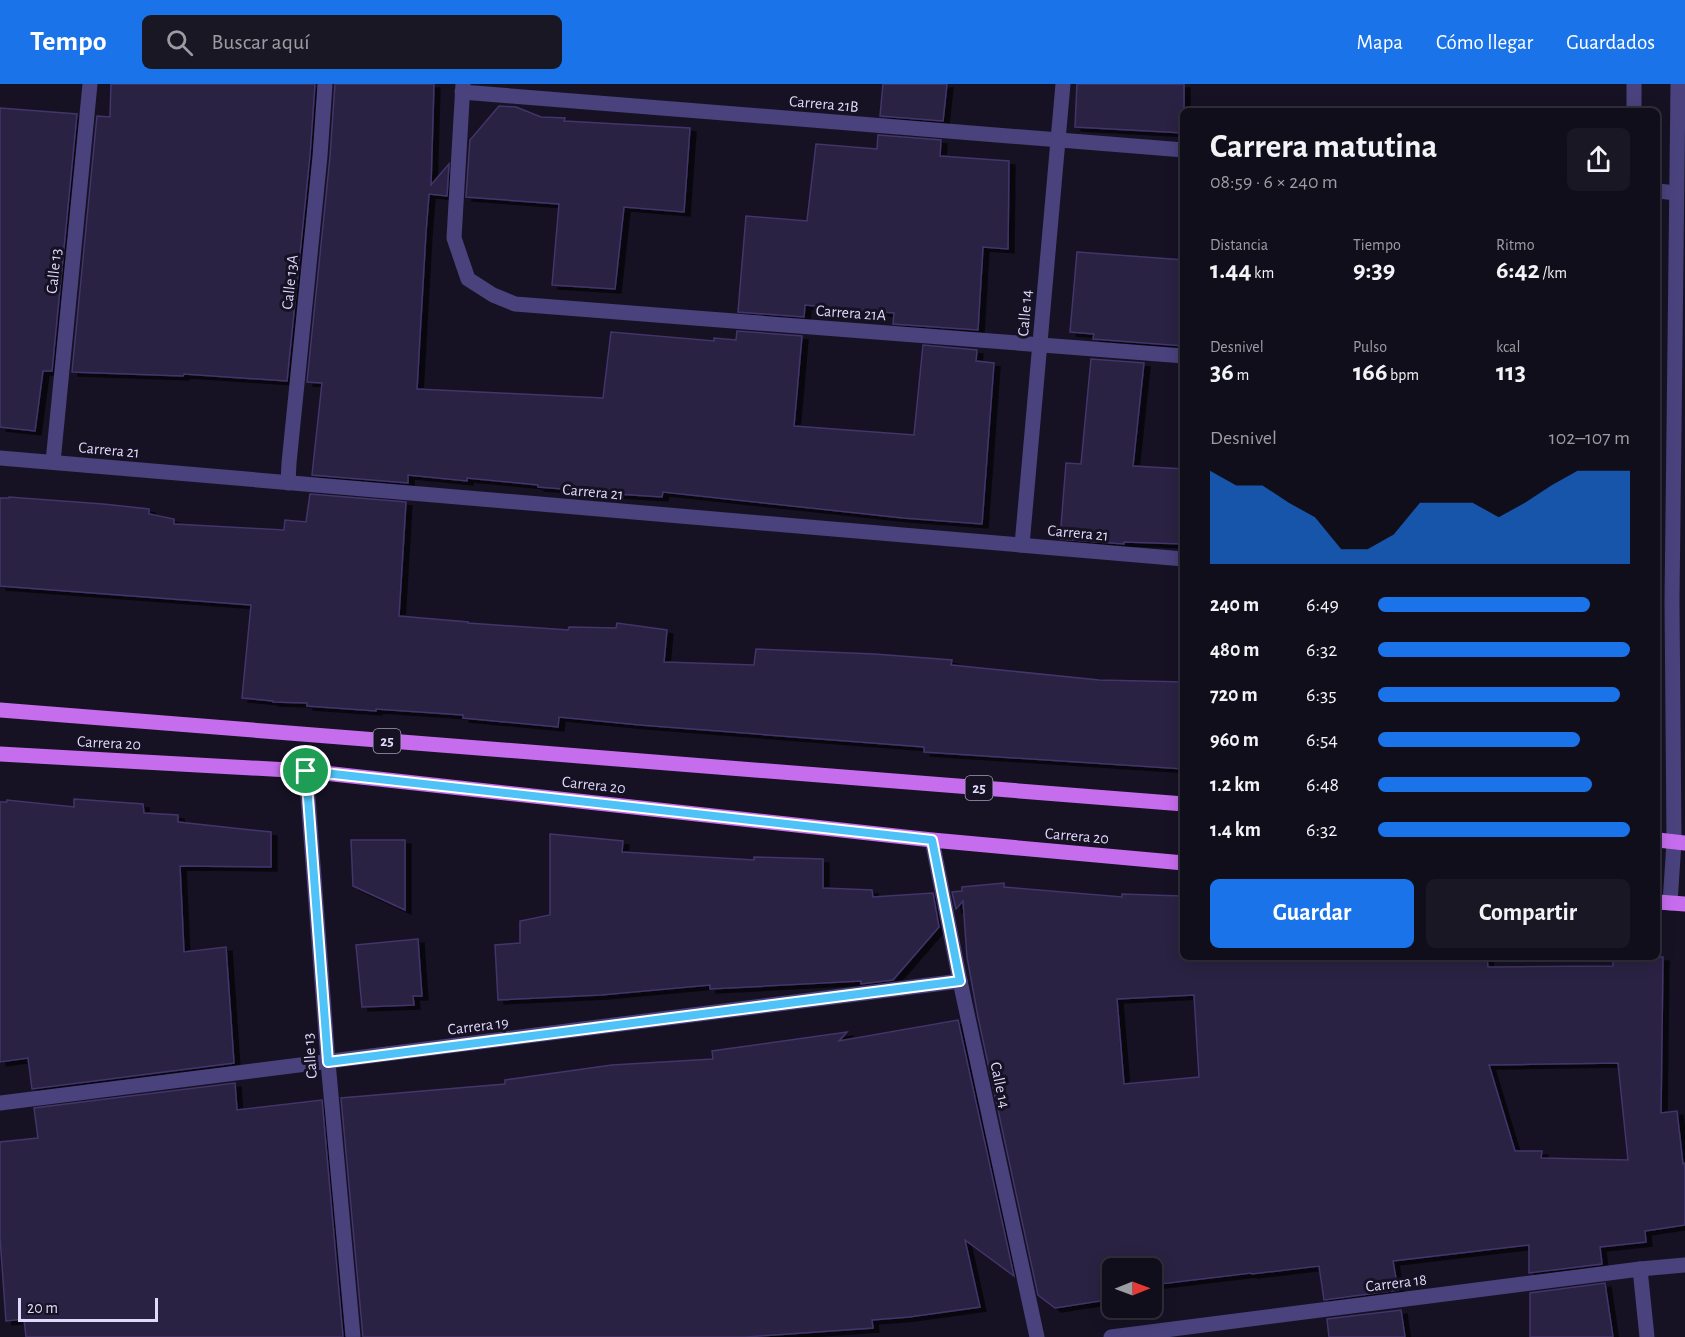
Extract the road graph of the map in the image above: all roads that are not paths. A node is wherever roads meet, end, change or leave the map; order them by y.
1 (90, 84) edge
2 (325, 84) edge
3 (1063, 84) edge
4 (1634, 84) edge
5 (1678, 84) edge
6 (463, 88) edge
7 (1634, 108) edge
8 (1058, 140) junction
9 (1180, 150) edge
10 (1660, 191) edge
11 (1676, 193) junction
12 (1039, 345) junction
13 (1180, 356) edge
14 (1660, 394) edge
15 (1674, 395) junction
16 (0, 458) edge
17 (52, 462) junction
18 (288, 483) junction
19 (1022, 545) junction
20 (1180, 559) edge
21 (1665, 601) edge
22 (0, 710) edge
23 (0, 754) edge
24 (306, 771) junction
25 (1180, 804) edge
26 (932, 840) junction
27 (1660, 840) edge
28 (1679, 843) edge
29 (1180, 863) edge
30 (1671, 903) edge
31 (960, 981) junction
32 (328, 1062) junction
33 (0, 1103) edge
34 (1685, 1265) edge
35 (1640, 1269) junction
36 (353, 1337) edge
37 (1037, 1337) edge
38 (1111, 1337) edge
39 (1647, 1337) edge

1 - 17 street, Calle 13
2 - 18 street, Calle 13A
3 - 8 street, Calle 14
4 - 7 street
5 - 11 street
6 - 8 street, Carrera 21B
6 - 12 street, Carrera 21A
8 - 9 street, Carrera 21B
8 - 12 street, Calle 14
10 - 11 street
11 - 15 street
12 - 13 street, Carrera 21A
12 - 19 street, Calle 14
14 - 15 street
15 - 21 street
16 - 17 street, Carrera 21
17 - 18 street, Carrera 21
18 - 19 street, Carrera 21
19 - 20 street, Carrera 21
21 - 28 street
22 - 25 main road, Carrera 20 / 25
23 - 24 main road, Carrera 20
24 - 26 main road, Carrera 20
24 - 32 street, Calle 13
26 - 29 main road, Carrera 20
26 - 31 street, Calle 14
27 - 28 main road
28 - 30 street
31 - 32 street, Carrera 19
31 - 37 street, Calle 14
32 - 33 street, Carrera 19
32 - 36 street, Calle 13
34 - 35 street, Carrera 18
35 - 38 street, Carrera 18
35 - 39 street

